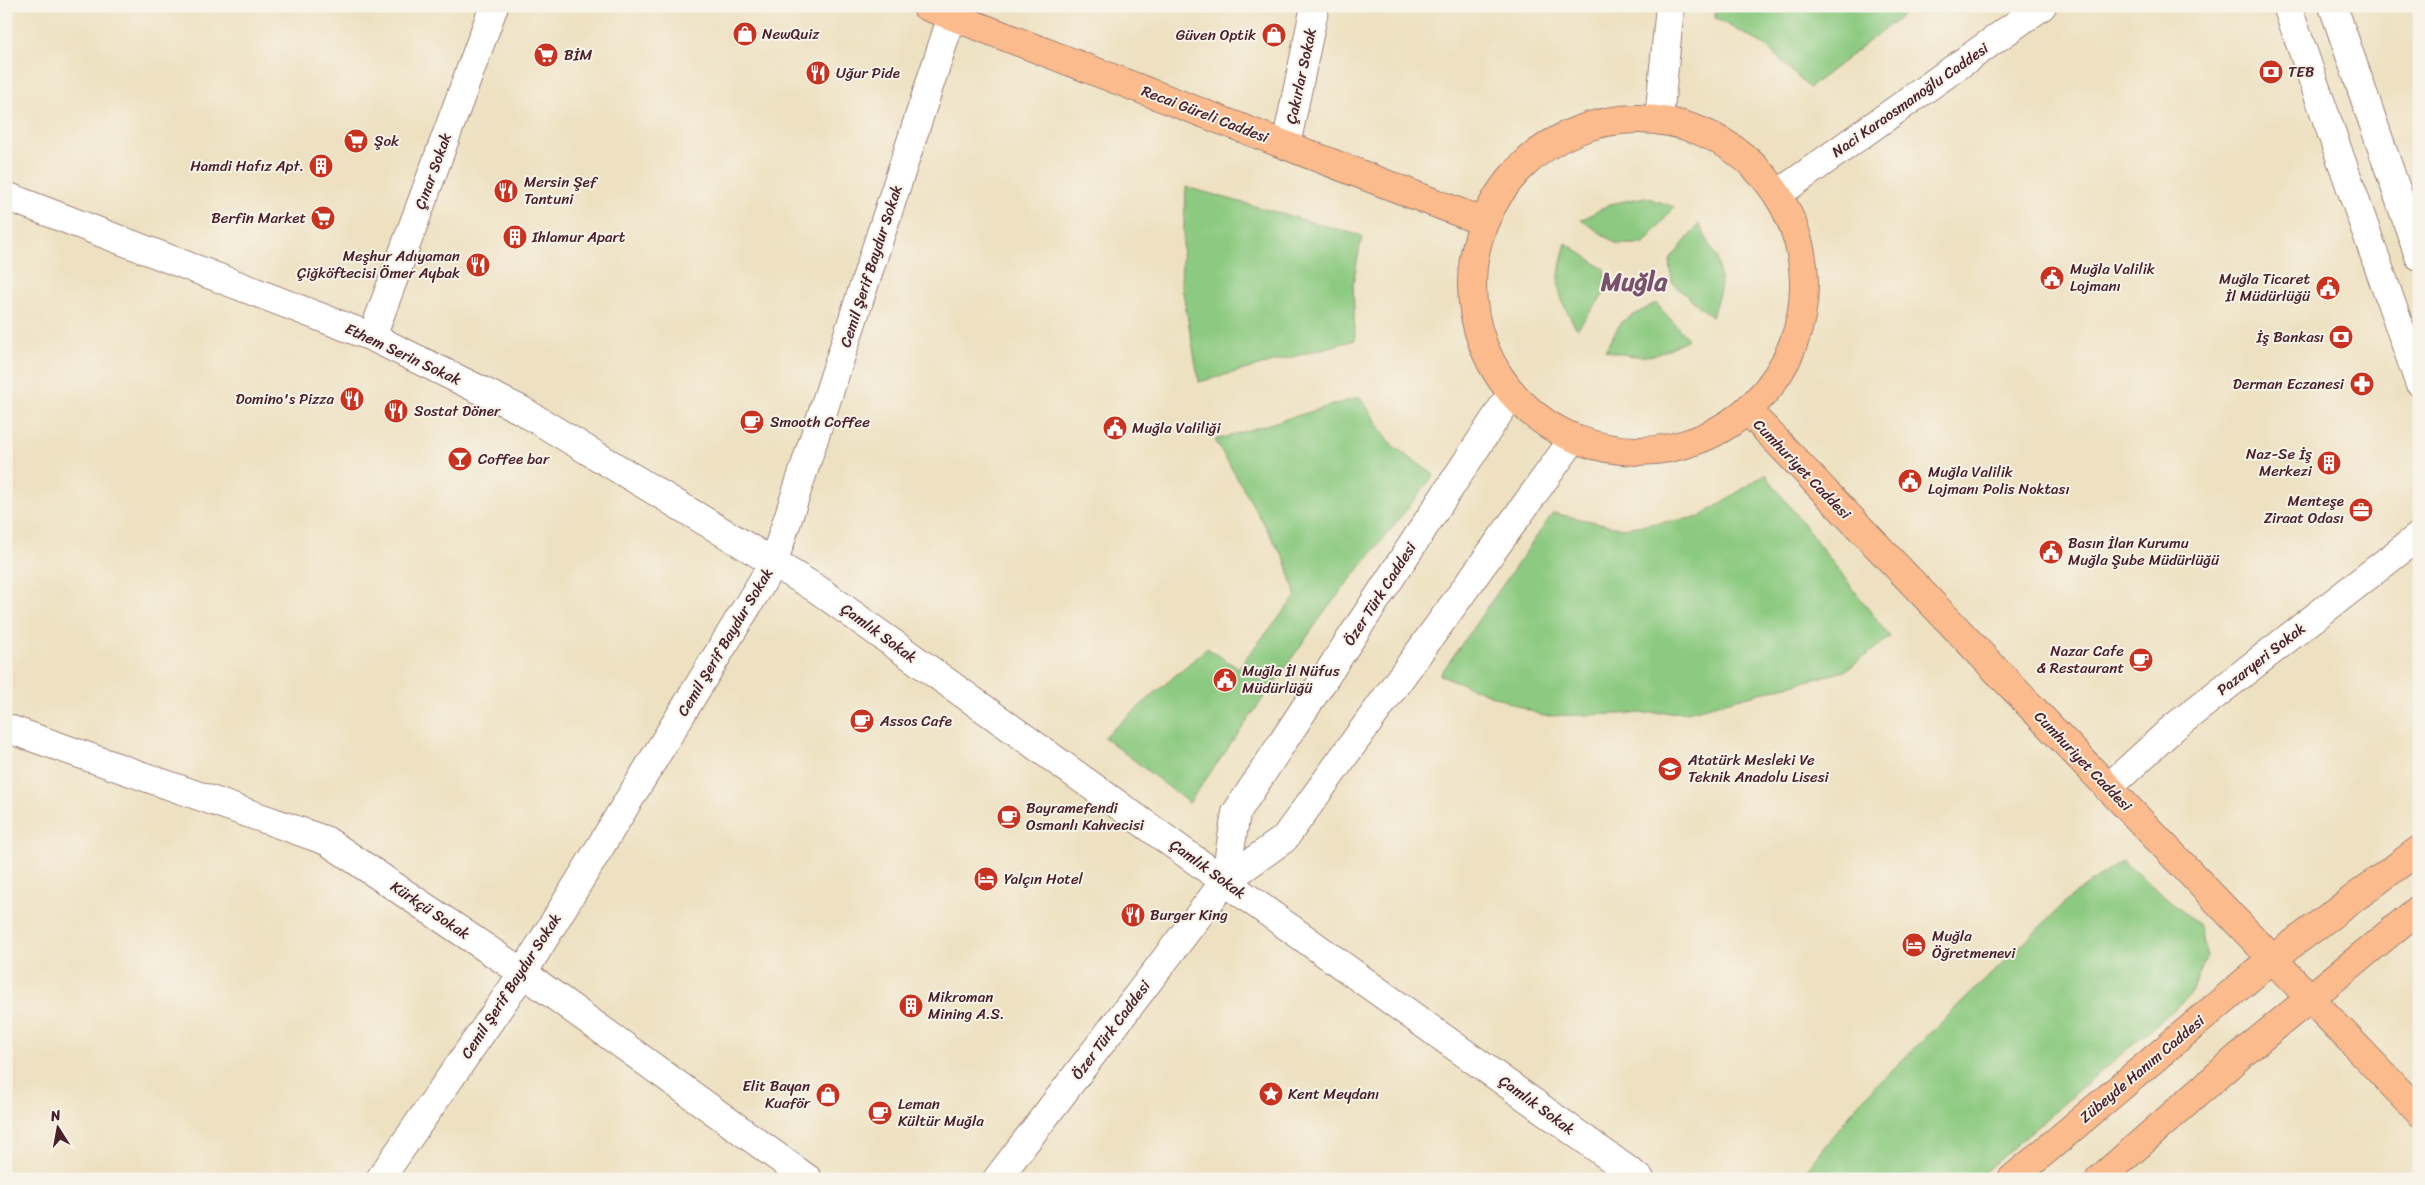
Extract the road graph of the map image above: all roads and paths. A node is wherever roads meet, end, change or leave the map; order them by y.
1 (494, 6) edge
2 (926, 6) edge
3 (1315, 6) edge
4 (1670, 6) edge
5 (2042, 6) edge
6 (2288, 6) edge
7 (2333, 6) edge
8 (952, 16) junction
9 (1659, 119) junction
10 (1286, 146) junction
11 (1778, 194) junction
12 (6, 196) edge
13 (1484, 222) junction
14 (2419, 256) edge
15 (372, 337) junction
16 (2419, 382) edge
17 (1512, 393) junction
18 (1747, 410) junction
19 (1574, 438) junction
20 (2419, 536) edge
21 (773, 564) junction
22 (6, 728) edge
23 (2108, 788) junction
24 (2419, 850) edge
25 (1225, 881) junction
26 (2419, 909) edge
27 (2272, 959) junction
28 (523, 973) junction
29 (2311, 998) junction
30 (2419, 1112) edge
31 (380, 1179) edge
32 (808, 1179) edge
33 (997, 1179) edge
34 (1640, 1179) edge
35 (2012, 1179) edge
36 (2100, 1179) edge

1 - 15 street, Çınar Sokak
2 - 8 main road, Recai Güreli Caddesi
3 - 10 street, Çakırlar Sokak
4 - 9 street
5 - 11 street, Naci Karaosmanoğlu Caddesi
6 - 16 street
7 - 14 street
8 - 10 main road, Recai Güreli Caddesi
8 - 21 street, Cemil Şerif Baydur Sokak
9 - 11 main road
9 - 13 main road
10 - 13 main road, Recai Güreli Caddesi
11 - 18 main road
12 - 15 street, Ethem Serin Sokak
13 - 17 main road
15 - 21 street, Ethem Serin Sokak
17 - 19 main road
17 - 25 street, Özer Türk Caddesi
18 - 19 main road
18 - 23 main road, Cumhuriyet Caddesi
19 - 25 street, Özer Türk Caddesi
20 - 23 street, Pazaryeri Sokak
21 - 25 street, Çamlık Sokak
21 - 28 street, Cemil Şerif Baydur Sokak
22 - 28 street, Kürkçü Sokak
23 - 27 main road, Cumhuriyet Caddesi
24 - 27 main road, Zübeyde Hanım Caddesi
25 - 33 street, Özer Türk Caddesi
25 - 34 street, Çamlık Sokak
26 - 29 main road
27 - 29 main road, Cumhuriyet Caddesi
27 - 35 main road, Zübeyde Hanım Caddesi
28 - 31 street, Cemil Şerif Baydur Sokak
28 - 32 street, Kürkçü Sokak
29 - 30 main road, Cumhuriyet Caddesi
29 - 36 main road

